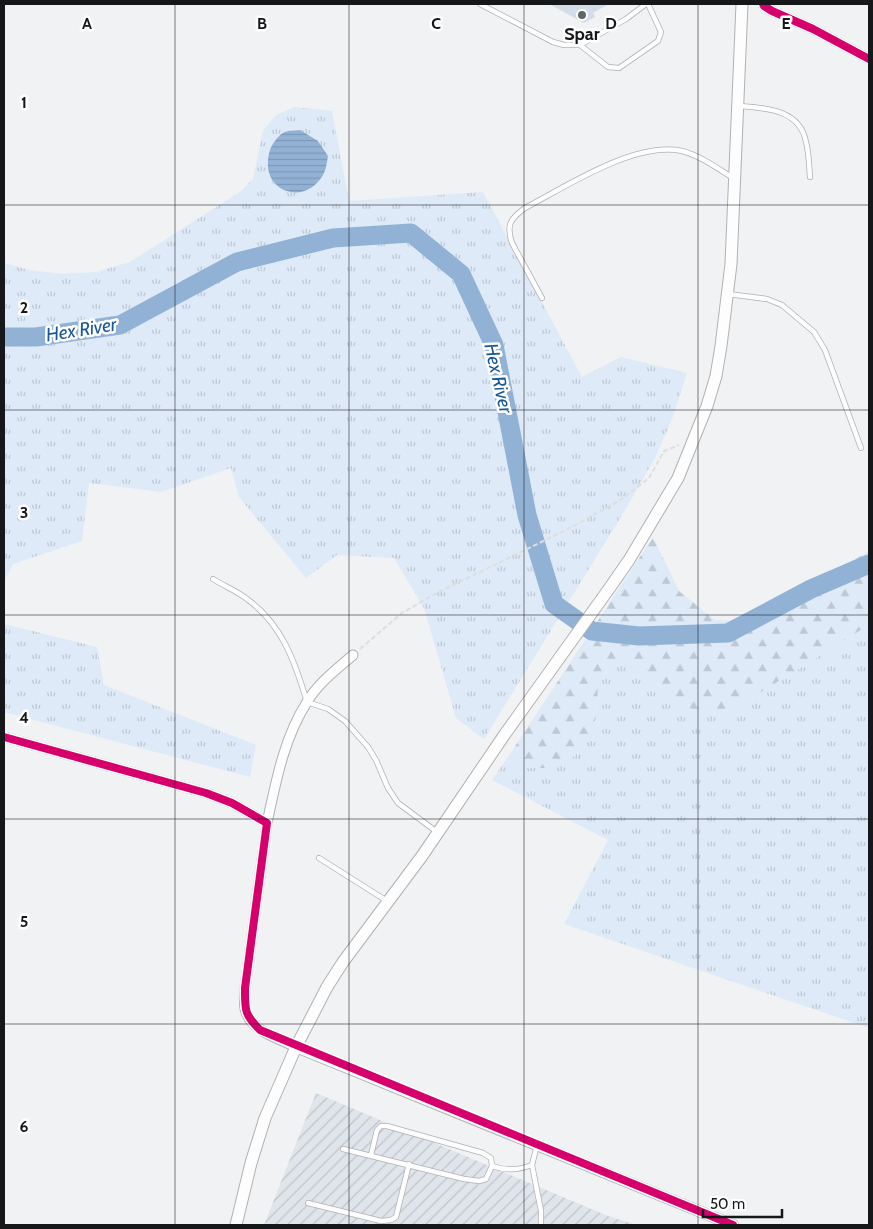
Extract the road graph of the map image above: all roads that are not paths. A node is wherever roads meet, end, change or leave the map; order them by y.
1 (480, 4) edge
2 (647, 4) edge
3 (742, 4) edge
4 (764, 4) edge
5 (580, 46) junction
6 (869, 59) edge
7 (738, 106) junction
8 (810, 177) dead end
9 (734, 179) junction
10 (728, 294) junction
11 (542, 298) dead end
12 (861, 448) dead end
13 (213, 579) dead end
14 (353, 655) road end
15 (307, 702) junction
16 (4, 737) edge
17 (267, 823) junction
18 (438, 833) junction
19 (319, 858) dead end
20 (388, 902) junction
21 (296, 1046) junction
22 (537, 1144) junction
23 (343, 1149) dead end
24 (371, 1155) junction
25 (409, 1164) junction
26 (532, 1165) junction
27 (492, 1166) junction
28 (308, 1203) dead end
29 (236, 1225) edge
30 (541, 1225) edge
31 (734, 1225) edge

1 - 5 lane
2 - 5 lane
2 - 5 lane
3 - 7 main road
4 - 6 street
7 - 8 lane
7 - 9 main road
9 - 10 main road
9 - 11 lane
10 - 12 lane
10 - 18 main road
13 - 15 lane
14 - 15 street
15 - 17 street
15 - 18 lane
16 - 17 street
17 - 21 street
18 - 20 main road
19 - 20 lane
20 - 21 main road
21 - 22 street
21 - 29 main road
22 - 26 lane
22 - 31 street
23 - 24 lane
24 - 25 lane
24 - 27 lane
25 - 27 lane
25 - 28 lane
26 - 27 lane
26 - 30 lane

